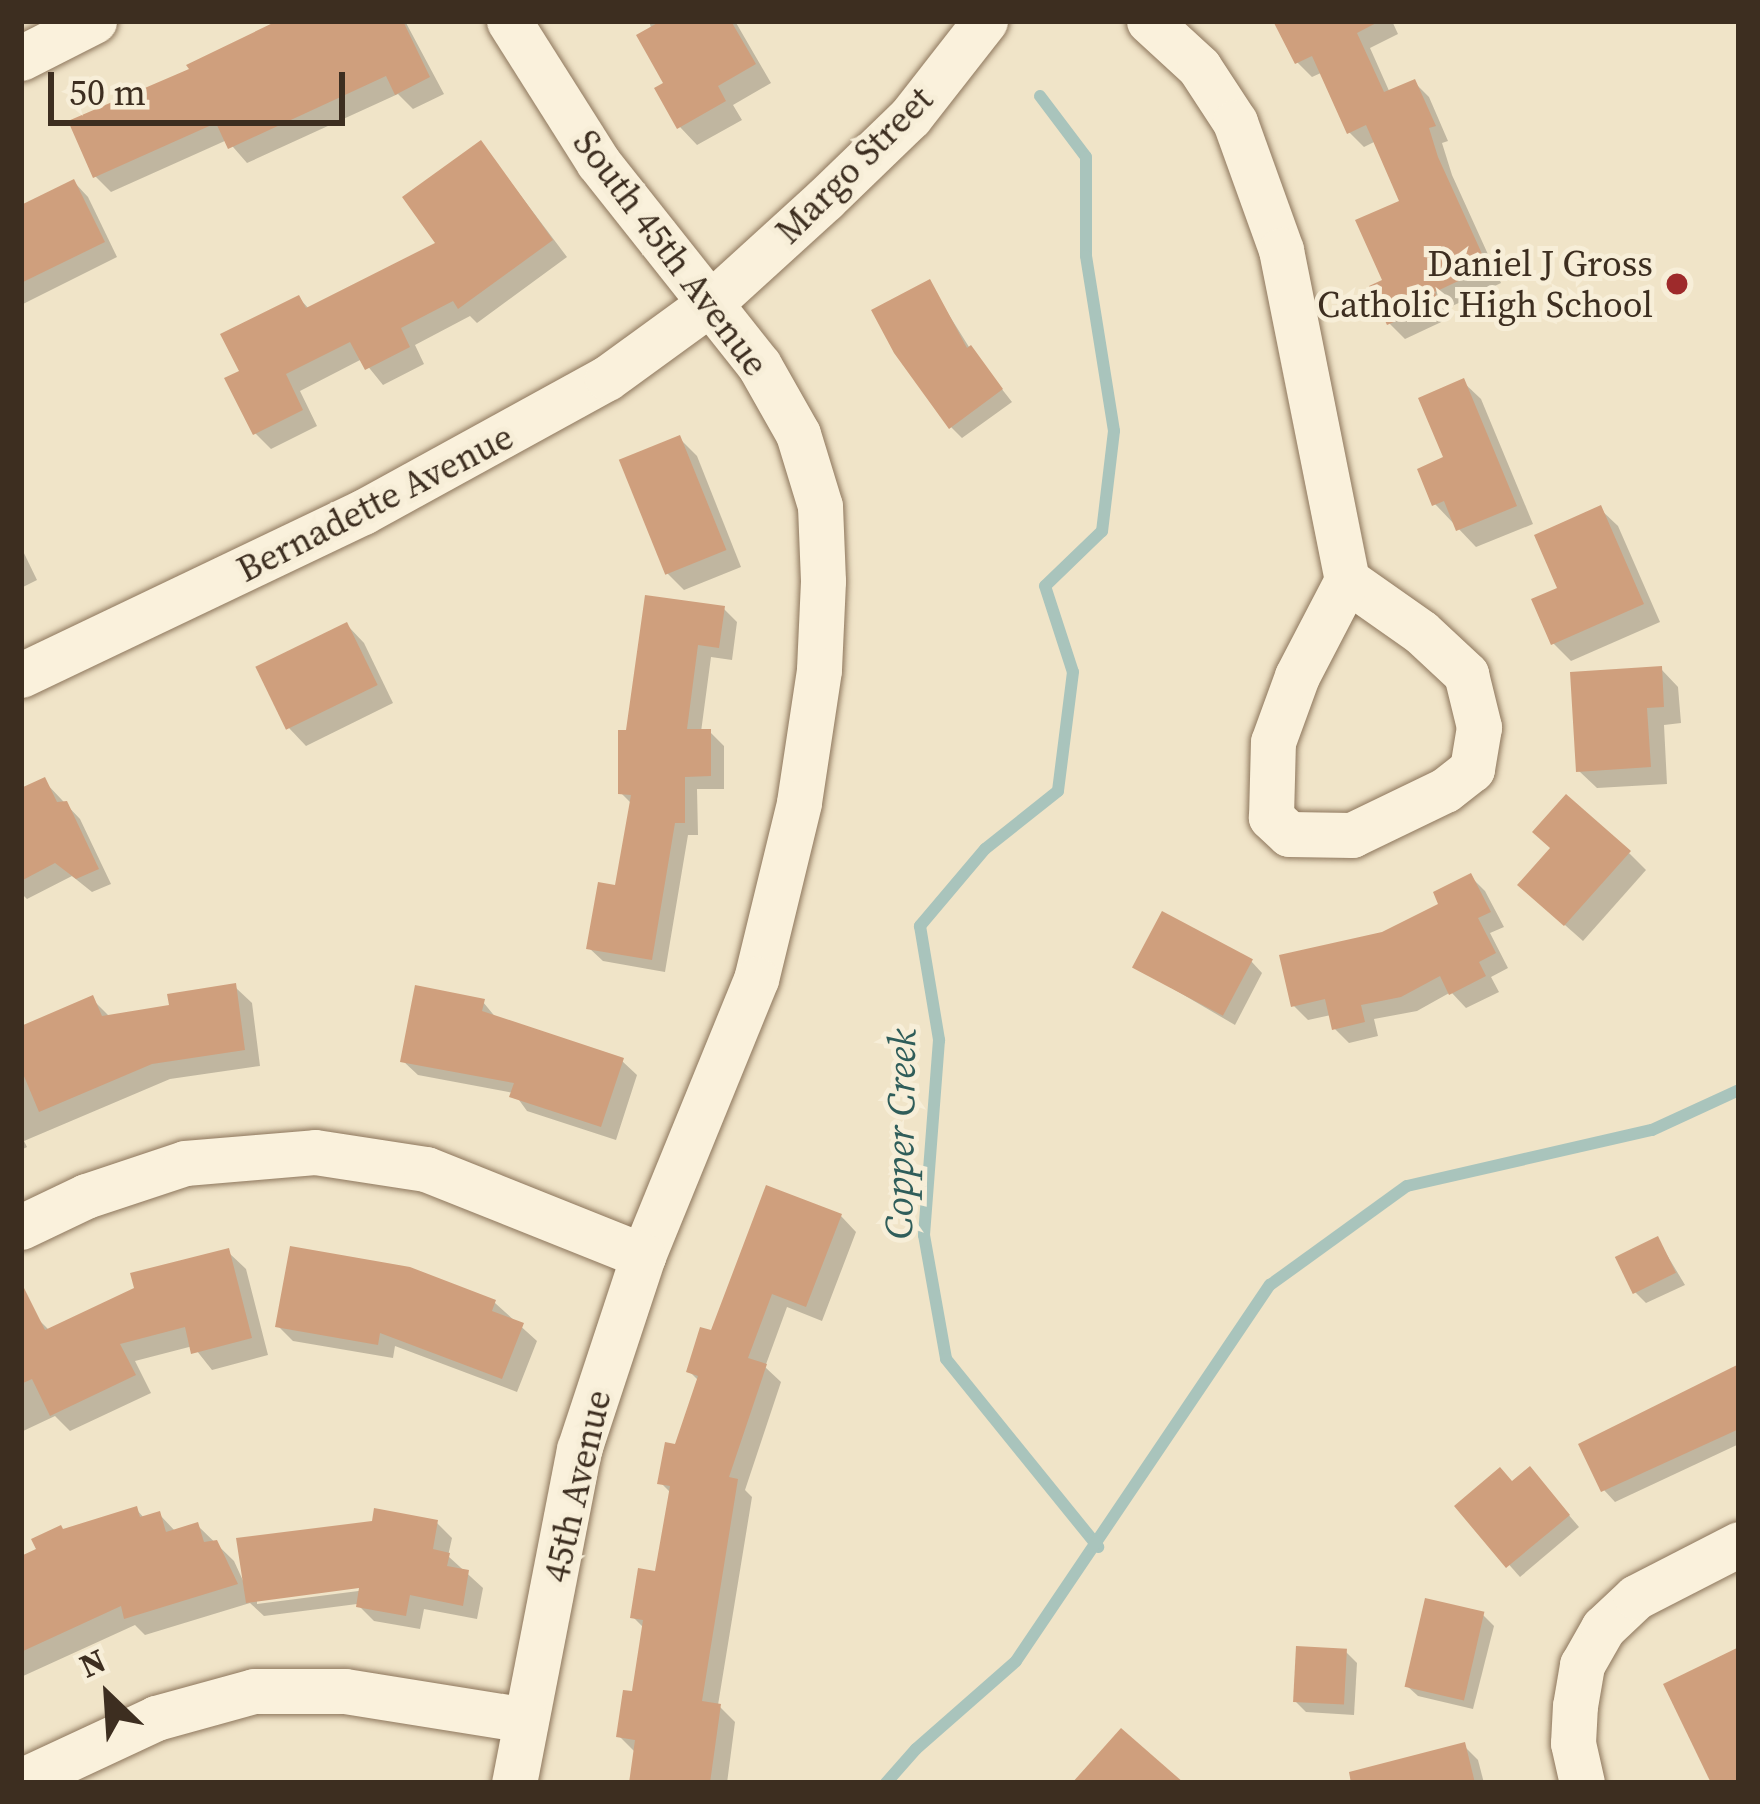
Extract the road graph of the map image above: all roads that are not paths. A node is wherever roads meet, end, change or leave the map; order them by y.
1 (94, 21) edge
2 (509, 21) edge
3 (985, 21) edge
4 (1149, 21) edge
5 (21, 58) edge
6 (713, 301) junction
7 (1347, 580) junction
8 (21, 675) edge
9 (21, 1227) edge
10 (643, 1256) junction
11 (1739, 1544) edge
12 (526, 1720) junction
13 (21, 1781) edge
14 (514, 1783) edge
15 (1582, 1783) edge

1 - 5 street
2 - 6 street, South 45th Avenue
3 - 6 street, Margo Street
4 - 7 street
6 - 8 street, Bernadette Avenue
6 - 10 street, South 45th Avenue
7 - 7 street
9 - 10 street
10 - 12 street, 45th Avenue
11 - 15 street
12 - 13 street
12 - 14 street, 45th Avenue

